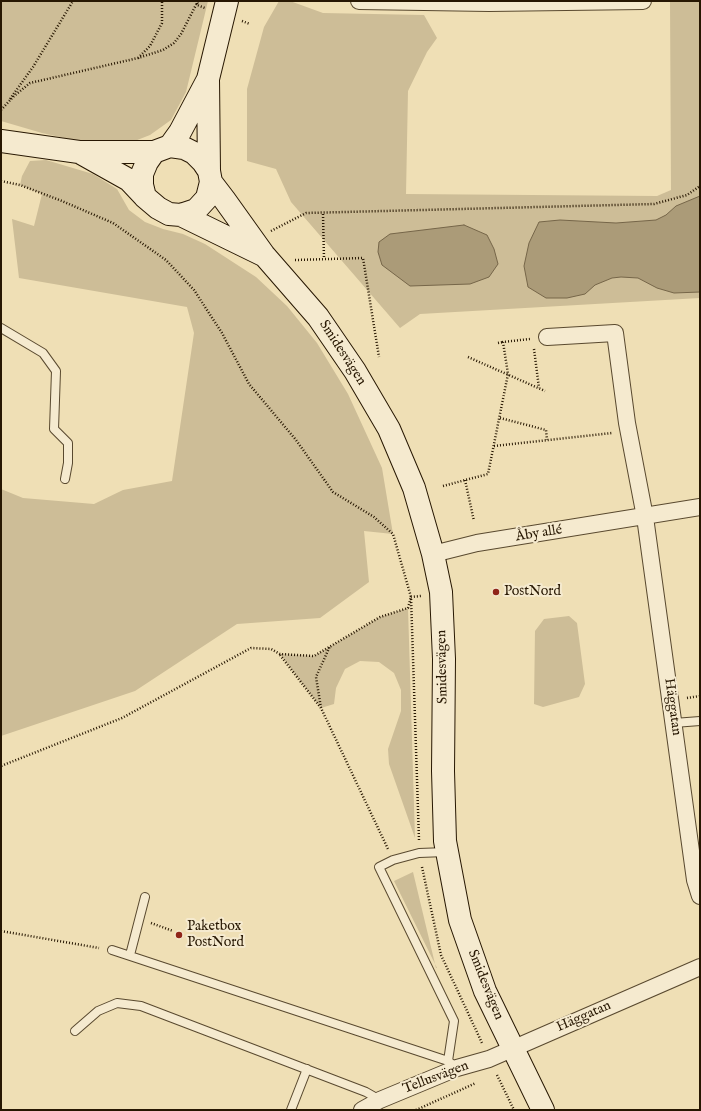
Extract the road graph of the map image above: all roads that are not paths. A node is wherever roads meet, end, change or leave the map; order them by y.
1 (227, 1) edge
2 (359, 1) edge
3 (406, 1) edge
4 (643, 1) edge
5 (208, 78) junction
6 (1, 141) edge
7 (162, 149) junction
8 (79, 152) junction
9 (210, 177) junction
10 (145, 197) junction
11 (181, 215) junction
12 (264, 255) junction
13 (1, 328) edge
14 (540, 338) road end
15 (65, 479) dead end
16 (700, 507) edge
17 (645, 517) junction
18 (434, 554) junction
19 (700, 721) edge
20 (674, 723) junction
21 (447, 852) junction
22 (700, 896) edge
23 (145, 897) dead end
24 (112, 950) road end
25 (130, 955) junction
26 (700, 967) edge
27 (75, 1031) dead end
28 (512, 1049) junction
29 (452, 1064) junction
30 (307, 1069) junction
31 (380, 1100) junction
32 (291, 1110) edge
33 (362, 1110) edge
34 (543, 1110) edge

1 - 5 street
2 - 3 street
3 - 4 street
5 - 7 street
5 - 9 street
6 - 8 street
7 - 8 street
7 - 9 street
7 - 10 street
8 - 10 street
9 - 11 street
9 - 12 street, Smidesvägen
10 - 11 street
11 - 12 street, Smidesvägen
12 - 18 street, Smidesvägen
13 - 15 lane
14 - 17 street
16 - 17 street, Åby allé
17 - 18 street, Åby allé
17 - 20 street, Häggatan
18 - 21 street, Smidesvägen
19 - 20 lane
20 - 22 street, Häggatan
21 - 28 street, Smidesvägen
21 - 29 lane
23 - 25 lane
24 - 25 lane
25 - 29 lane
26 - 28 street, Häggatan
27 - 30 lane
28 - 29 street, Tellusvägen
28 - 34 street, Smidesvägen
29 - 31 street, Tellusvägen
30 - 31 lane
30 - 32 lane
31 - 33 street, Tellusvägen

